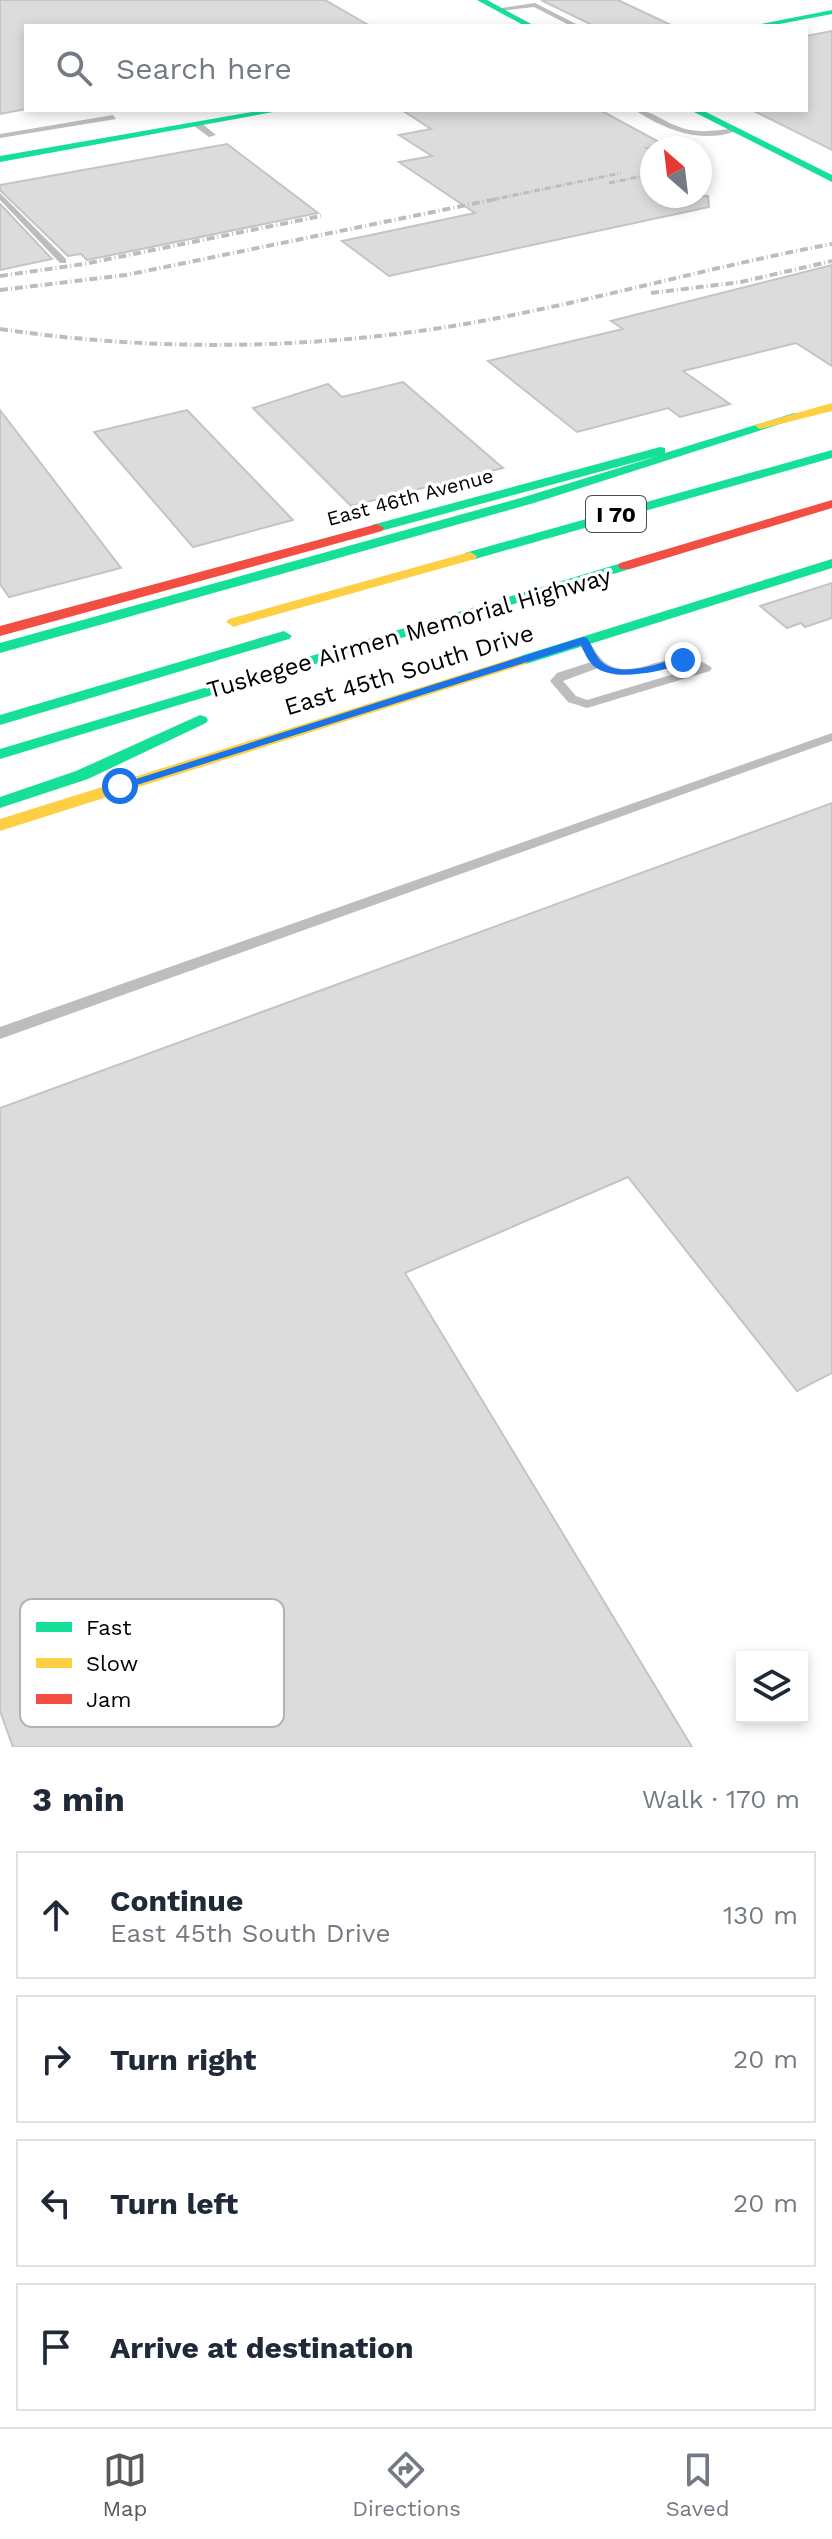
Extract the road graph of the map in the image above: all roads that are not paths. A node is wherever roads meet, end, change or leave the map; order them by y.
1 (490, 4) edge
2 (832, 12) edge
3 (527, 24) edge
4 (572, 24) edge
5 (766, 24) edge
6 (272, 112) edge
7 (643, 112) edge
8 (699, 112) edge
9 (113, 117) dead end
10 (734, 130) junction
11 (0, 136) edge
12 (0, 159) edge
13 (832, 179) edge
14 (0, 195) edge
15 (63, 261) dead end
16 (832, 407) edge
17 (799, 416) junction
18 (832, 454) edge
19 (832, 504) edge
20 (832, 563) edge
21 (400, 573) junction
22 (222, 606) dead end
23 (180, 617) dead end
24 (220, 626) dead end
25 (0, 631) edge
26 (296, 633) dead end
27 (583, 641) junction
28 (0, 648) edge
29 (0, 662) edge
30 (597, 664) junction
31 (0, 720) edge
32 (832, 737) edge
33 (0, 754) edge
34 (29, 773) dead end
35 (0, 803) edge
36 (0, 825) edge
37 (0, 1033) edge

1 - 3 main road
1 - 4 lane
2 - 5 main road
6 - 12 main road
7 - 10 lane
8 - 10 main road
9 - 11 lane
10 - 13 main road
14 - 15 lane
16 - 17 main road, East 46th Avenue
17 - 25 main road, East 46th Avenue
17 - 28 main road
18 - 21 main road, I 70
19 - 33 main road
20 - 27 main road, East 45th South Drive
21 - 22 main road
21 - 24 main road, I 70
23 - 29 main road
26 - 31 main road
27 - 30 lane
27 - 36 main road, East 45th South Drive
30 - 30 lane
32 - 37 lane
34 - 35 main road, Tuskegee Airmen Memorial Highway

